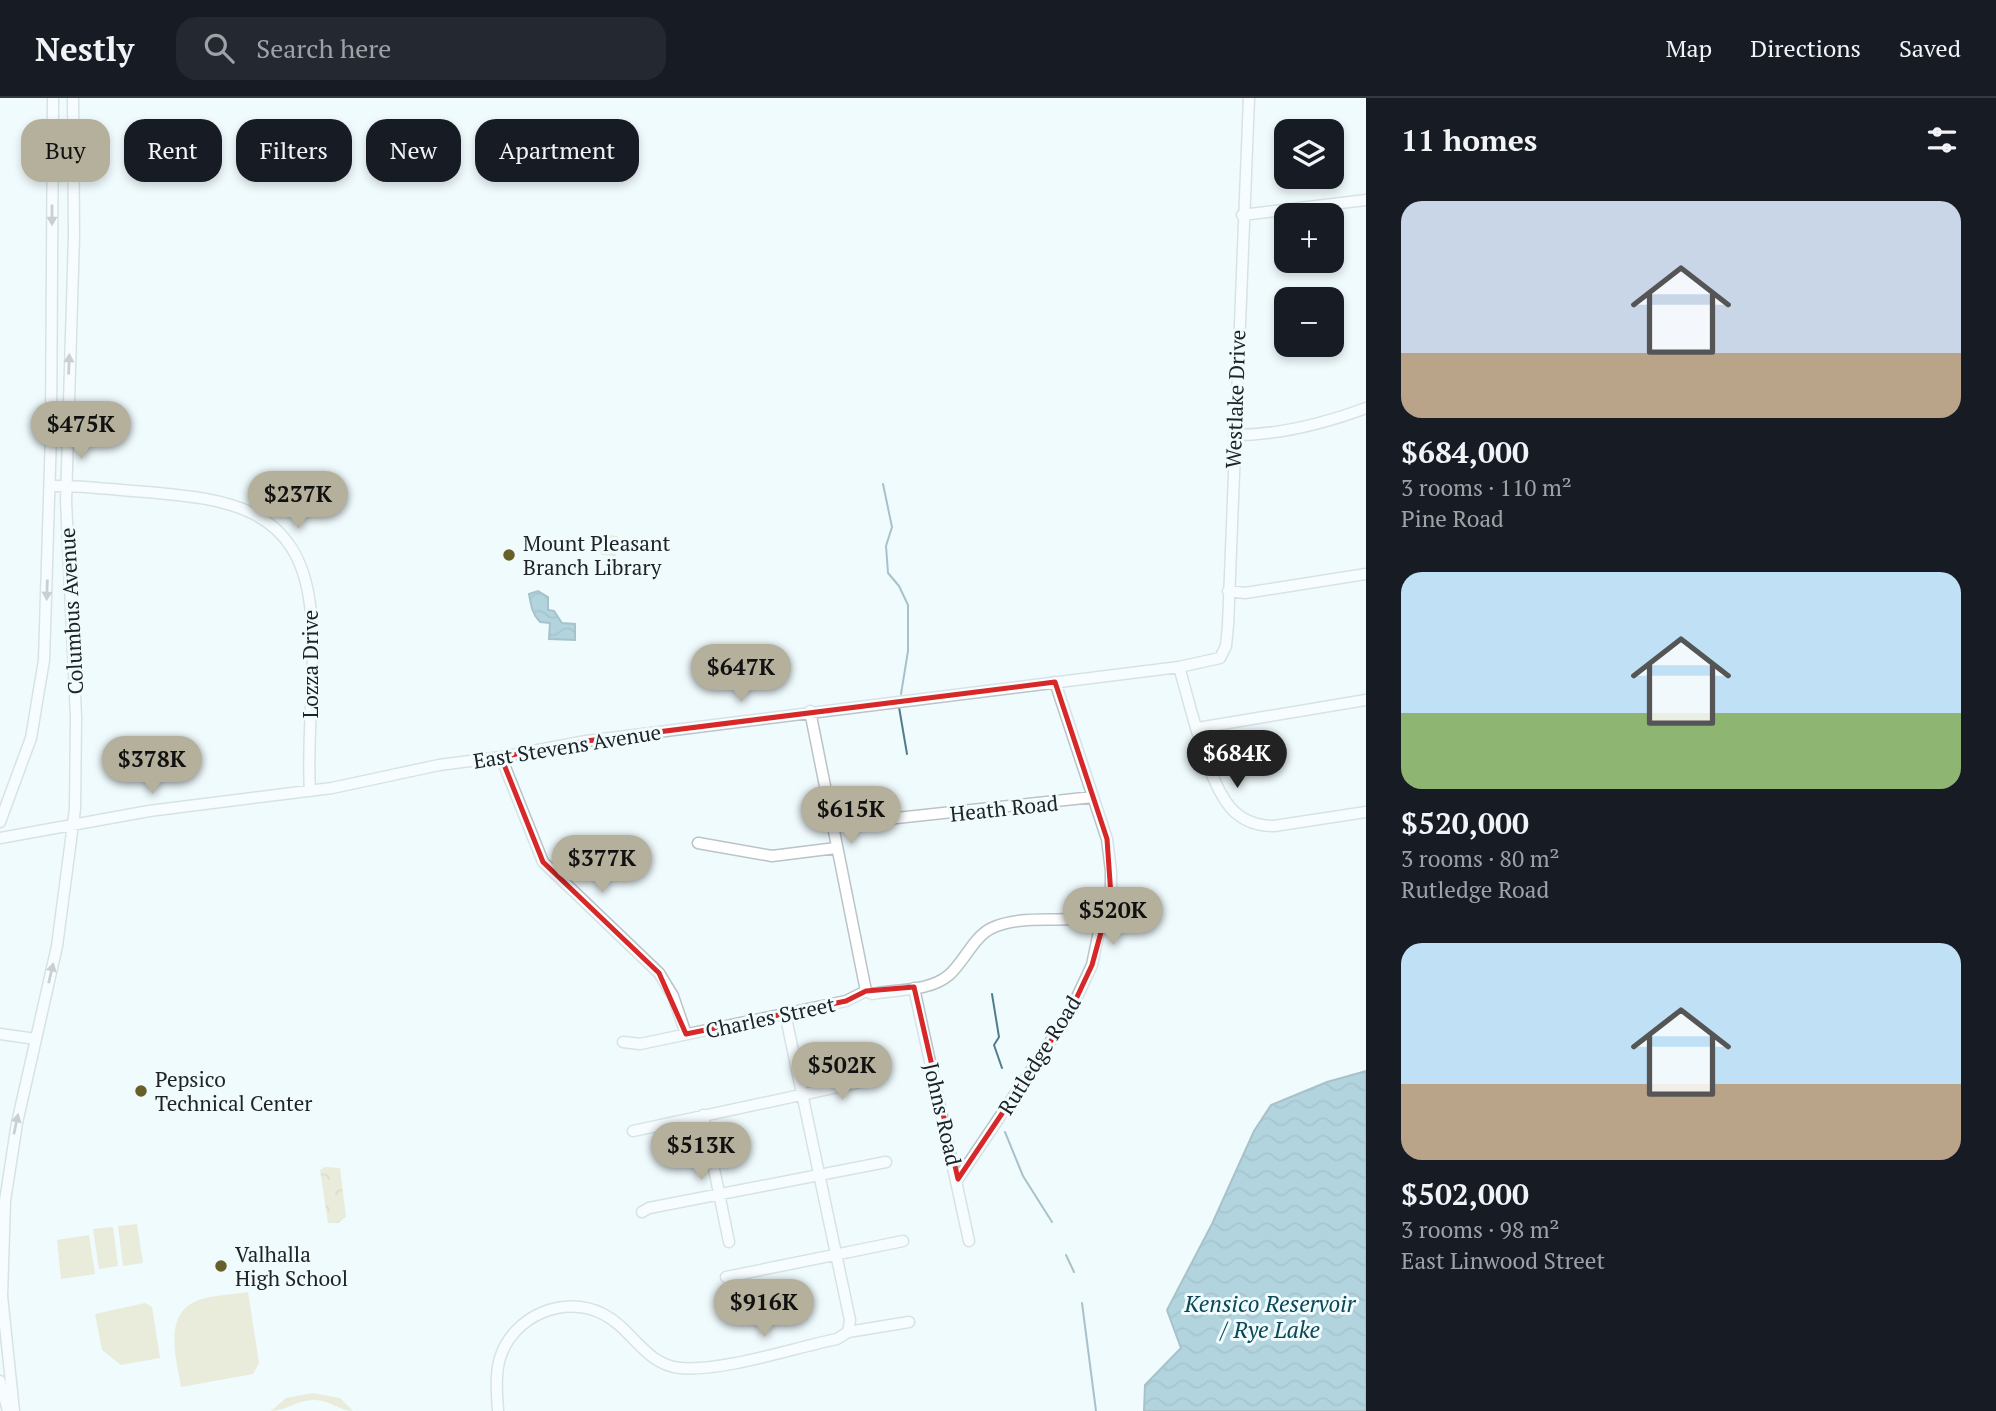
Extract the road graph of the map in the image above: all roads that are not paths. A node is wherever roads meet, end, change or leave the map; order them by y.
1 (53, 98) edge
2 (73, 98) edge
3 (1249, 98) edge
4 (1366, 200) edge
5 (1242, 215) junction
6 (1366, 408) edge
7 (1234, 435) junction
8 (50, 486) junction
9 (66, 486) junction
10 (1366, 574) edge
11 (1228, 591) junction
12 (1180, 667) junction
13 (1055, 682) junction
14 (1366, 700) edge
15 (810, 710) junction
16 (1198, 728) junction
17 (501, 757) junction
18 (310, 791) junction
19 (1093, 797) junction
20 (1366, 813) edge
21 (0, 822) edge
22 (75, 824) junction
23 (831, 825) junction
24 (0, 838) edge
25 (698, 844) dead end
26 (836, 848) junction
27 (1104, 912) junction
28 (914, 988) junction
29 (866, 991) junction
30 (785, 1013) junction
31 (0, 1034) edge
32 (686, 1034) junction
33 (36, 1040) junction
34 (623, 1042) dead end
35 (875, 1079) dead end
36 (802, 1094) junction
37 (703, 1115) junction
38 (633, 1131) dead end
39 (886, 1162) dead end
40 (820, 1175) junction
41 (958, 1179) junction
42 (720, 1195) junction
43 (642, 1212) dead end
44 (903, 1241) dead end
45 (969, 1241) dead end
46 (729, 1242) dead end
47 (836, 1255) junction
48 (726, 1277) dead end
49 (1, 1296) edge
50 (909, 1322) dead end
51 (848, 1332) junction
52 (0, 1381) edge
53 (8, 1411) edge
54 (14, 1411) edge
55 (498, 1411) edge

1 -> 8 street, Columbus Avenue
9 -> 2 street, Columbus Avenue
3 - 5 street, Westlake Drive
4 - 5 street
5 - 7 street, Westlake Drive
6 - 7 street
7 - 11 street, Westlake Drive
8 - 9 street, Lozza Drive
8 -> 21 street, Columbus Avenue
9 - 18 street, Lozza Drive
9 - 22 street, Columbus Avenue
10 - 11 street
11 - 12 street, Westlake Drive
12 - 13 street, East Stevens Avenue
12 - 16 street
13 - 15 street, East Stevens Avenue
13 - 19 street, Rutledge Road
14 - 16 street
15 - 17 street, East Stevens Avenue
15 - 23 street
16 - 20 street
17 - 18 street, East Stevens Avenue
17 - 32 street
18 - 22 street, East Stevens Avenue
19 - 23 street, Heath Road
19 - 27 street, Rutledge Road
22 - 24 street, East Stevens Avenue
33 -> 22 street, Columbus Avenue
23 - 26 street
25 - 26 street
26 - 29 street
27 - 28 street, Charles Street
27 - 41 street, Rutledge Road
28 - 29 street, Charles Street
28 - 41 street, Johns Road
29 - 30 street, Charles Street
30 - 32 street, Charles Street
30 - 36 street
31 - 33 street
32 - 34 street, Charles Street
49 -> 33 street, Columbus Avenue
35 - 36 street
36 - 37 street
36 - 40 street
37 - 38 street
37 - 42 street
39 - 40 street
40 - 42 street
40 - 47 street
41 - 45 street, Johns Road
42 - 43 street
42 - 46 street
44 - 47 street
47 - 48 street
47 - 51 street
49 - 54 street, Columbus Avenue
50 - 51 street
51 - 55 street
52 - 53 street

